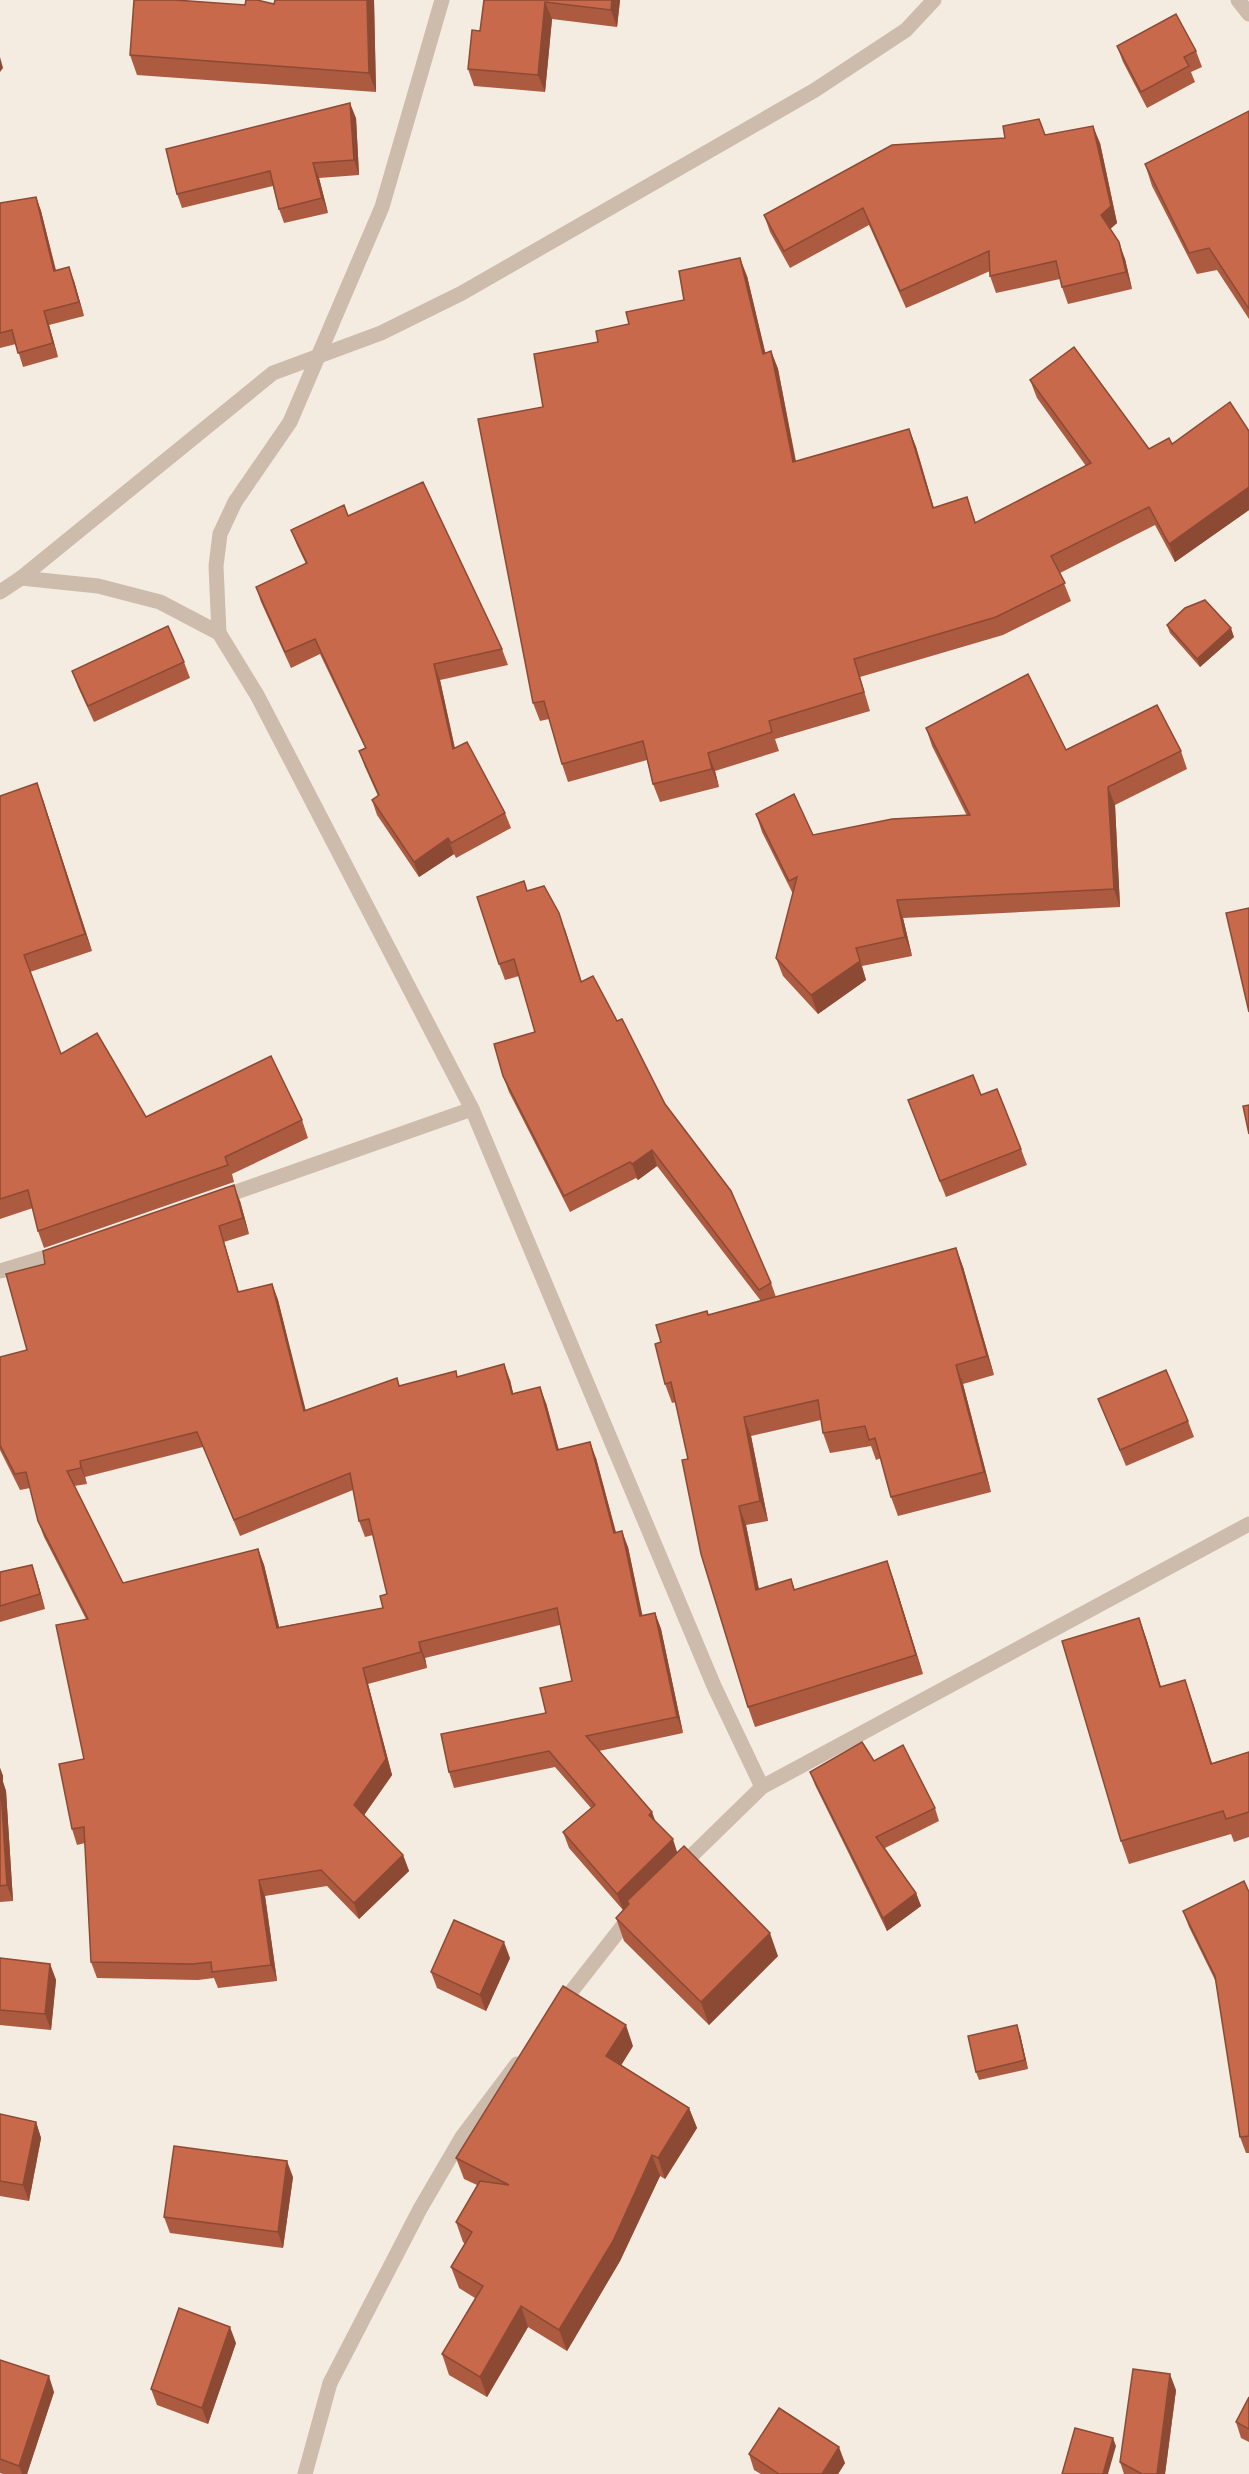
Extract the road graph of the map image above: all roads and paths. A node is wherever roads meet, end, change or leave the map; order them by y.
1 (442, 0) edge
2 (934, 0) edge
3 (1238, 0) edge
4 (1249, 14) edge
5 (318, 357) junction
6 (21, 578) junction
7 (0, 592) edge
8 (219, 633) junction
9 (472, 1109) junction
10 (201, 1204) edge
11 (77, 1248) edge
12 (0, 1271) edge
13 (1249, 1524) edge
14 (762, 1787) junction
15 (668, 1879) edge
16 (643, 1904) edge
17 (549, 2020) edge
18 (529, 2047) edge
19 (305, 2474) edge

1 - 5 street
2 - 5 street
3 - 4 street
5 - 6 street
5 - 8 street
6 - 7 street
6 - 8 street
8 - 9 street
9 - 10 street
9 - 14 street
11 - 12 street
13 - 14 street
14 - 15 street
16 - 17 street
18 - 19 street

